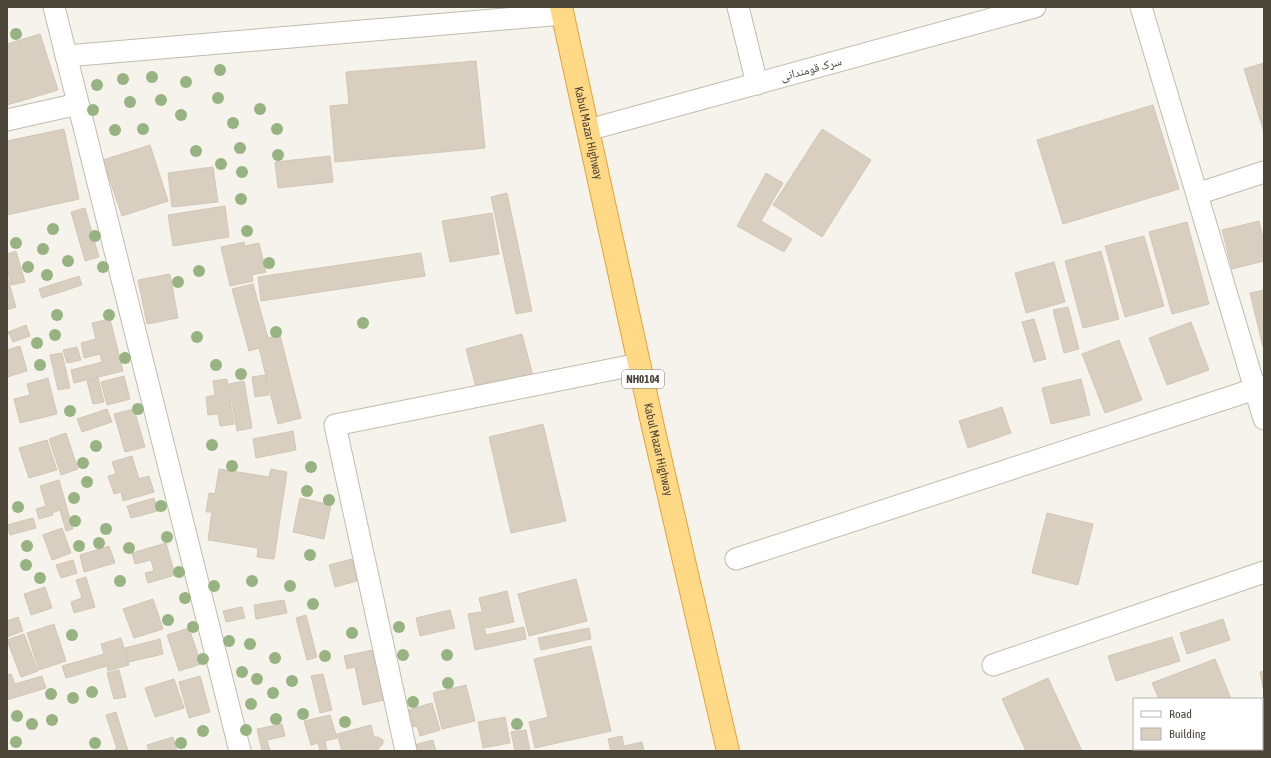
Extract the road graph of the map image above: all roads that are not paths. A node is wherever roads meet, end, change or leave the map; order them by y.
1 (54, 7) edge
2 (738, 7) edge
3 (1034, 7) edge
4 (1141, 7) edge
5 (562, 11) edge
6 (66, 56) junction
7 (757, 84) junction
8 (78, 104) junction
9 (7, 120) edge
10 (588, 130) junction
11 (1264, 172) edge
12 (1197, 194) junction
13 (639, 364) junction
14 (1259, 387) edge
15 (1264, 419) edge
16 (736, 559) dead end
17 (1264, 572) edge
18 (993, 665) dead end
19 (240, 751) edge
20 (406, 751) edge
21 (728, 751) edge

1 - 6 street
2 - 7 street
3 - 7 street, سرک قومندانی
4 - 12 street
5 - 6 street
5 - 10 highway, Kabul Mazar Highway / NH0104
6 - 8 street
7 - 10 street, سرک قومندانی
8 - 9 street
8 - 19 street
10 - 13 highway, Kabul Mazar Highway / NH0104
11 - 12 street
12 - 14 street
13 - 20 street
13 - 21 highway, Kabul Mazar Highway / NH0104
14 - 15 street
14 - 16 street
17 - 18 street

